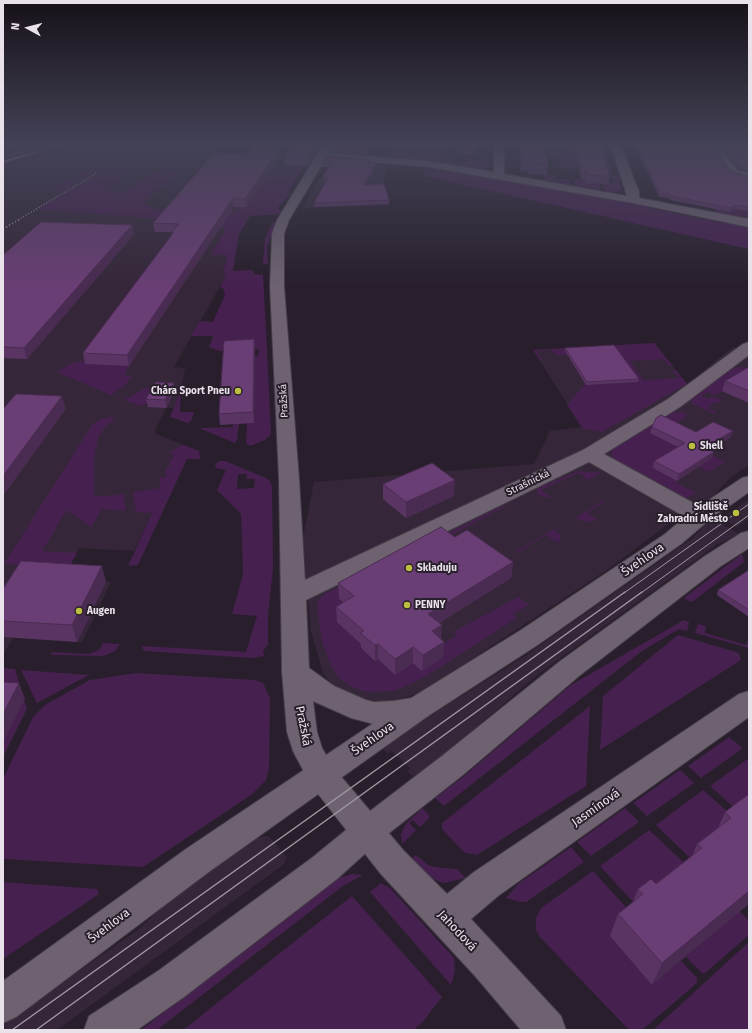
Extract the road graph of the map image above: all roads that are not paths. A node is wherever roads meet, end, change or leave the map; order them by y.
1 (300, 191) edge
2 (586, 191) edge
3 (633, 191) edge
4 (633, 200) junction
5 (749, 223) edge
6 (749, 347) edge
7 (590, 454) junction
8 (749, 482) edge
9 (700, 516) junction
10 (749, 538) edge
11 (293, 596) junction
12 (296, 672) junction
13 (749, 702) edge
14 (418, 708) junction
15 (322, 776) junction
16 (368, 831) junction
17 (445, 918) junction
18 (3, 1004) edge
19 (103, 1030) edge
20 (547, 1030) edge

1 - 11 street, Pražská
2 - 4 street
3 - 4 street
4 - 5 street
6 - 7 street, Strašnická
7 - 9 street
7 - 11 street, Strašnická
8 - 9 street, Švehlova
9 - 14 street, Švehlova
10 - 16 street
11 - 12 street, Pražská
12 - 14 street
12 - 15 street, Pražská
13 - 17 street, Jasmínová
14 - 15 street, Švehlova
15 - 16 street, Pražská
15 - 18 street, Švehlova
16 - 17 street, Jahodová
16 - 19 street
17 - 20 street, Jahodová

